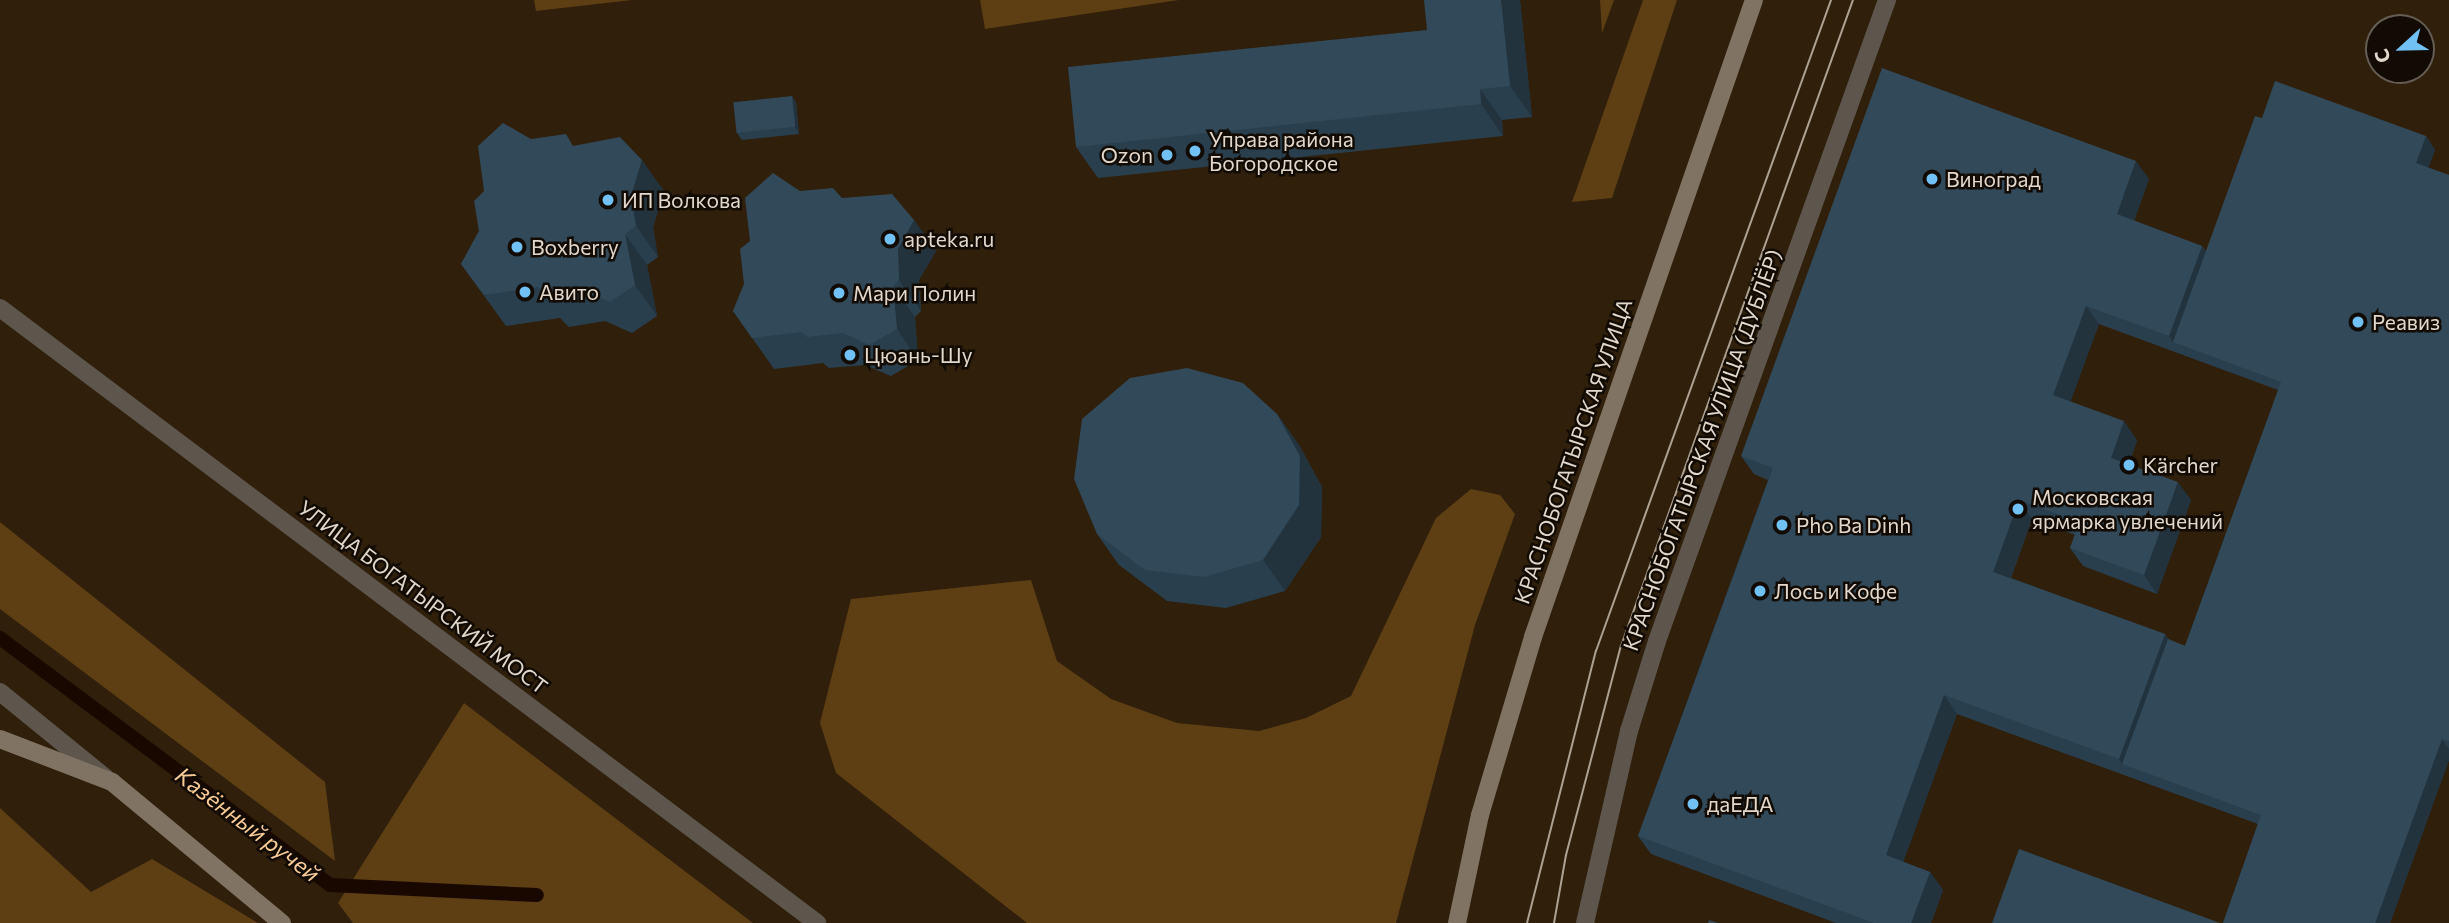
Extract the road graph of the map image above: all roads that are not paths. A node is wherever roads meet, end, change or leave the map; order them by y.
1 (1754, 0) edge
2 (1887, 0) edge
3 (0, 308) edge
4 (0, 692) edge
5 (0, 738) edge
6 (112, 782) junction
7 (282, 923) edge
8 (817, 923) edge
9 (1457, 923) edge
10 (1585, 923) edge

1 - 9 main road, КРАСНОБОГАТЫРСКАЯ УЛИЦА
2 - 10 street, КРАСНОБОГАТЫРСКАЯ УЛИЦА (ДУБЛЁР)
3 - 8 street, УЛИЦА БОГАТЫРСКИЙ МОСТ
4 - 6 street
5 - 6 main road
6 - 7 main road

